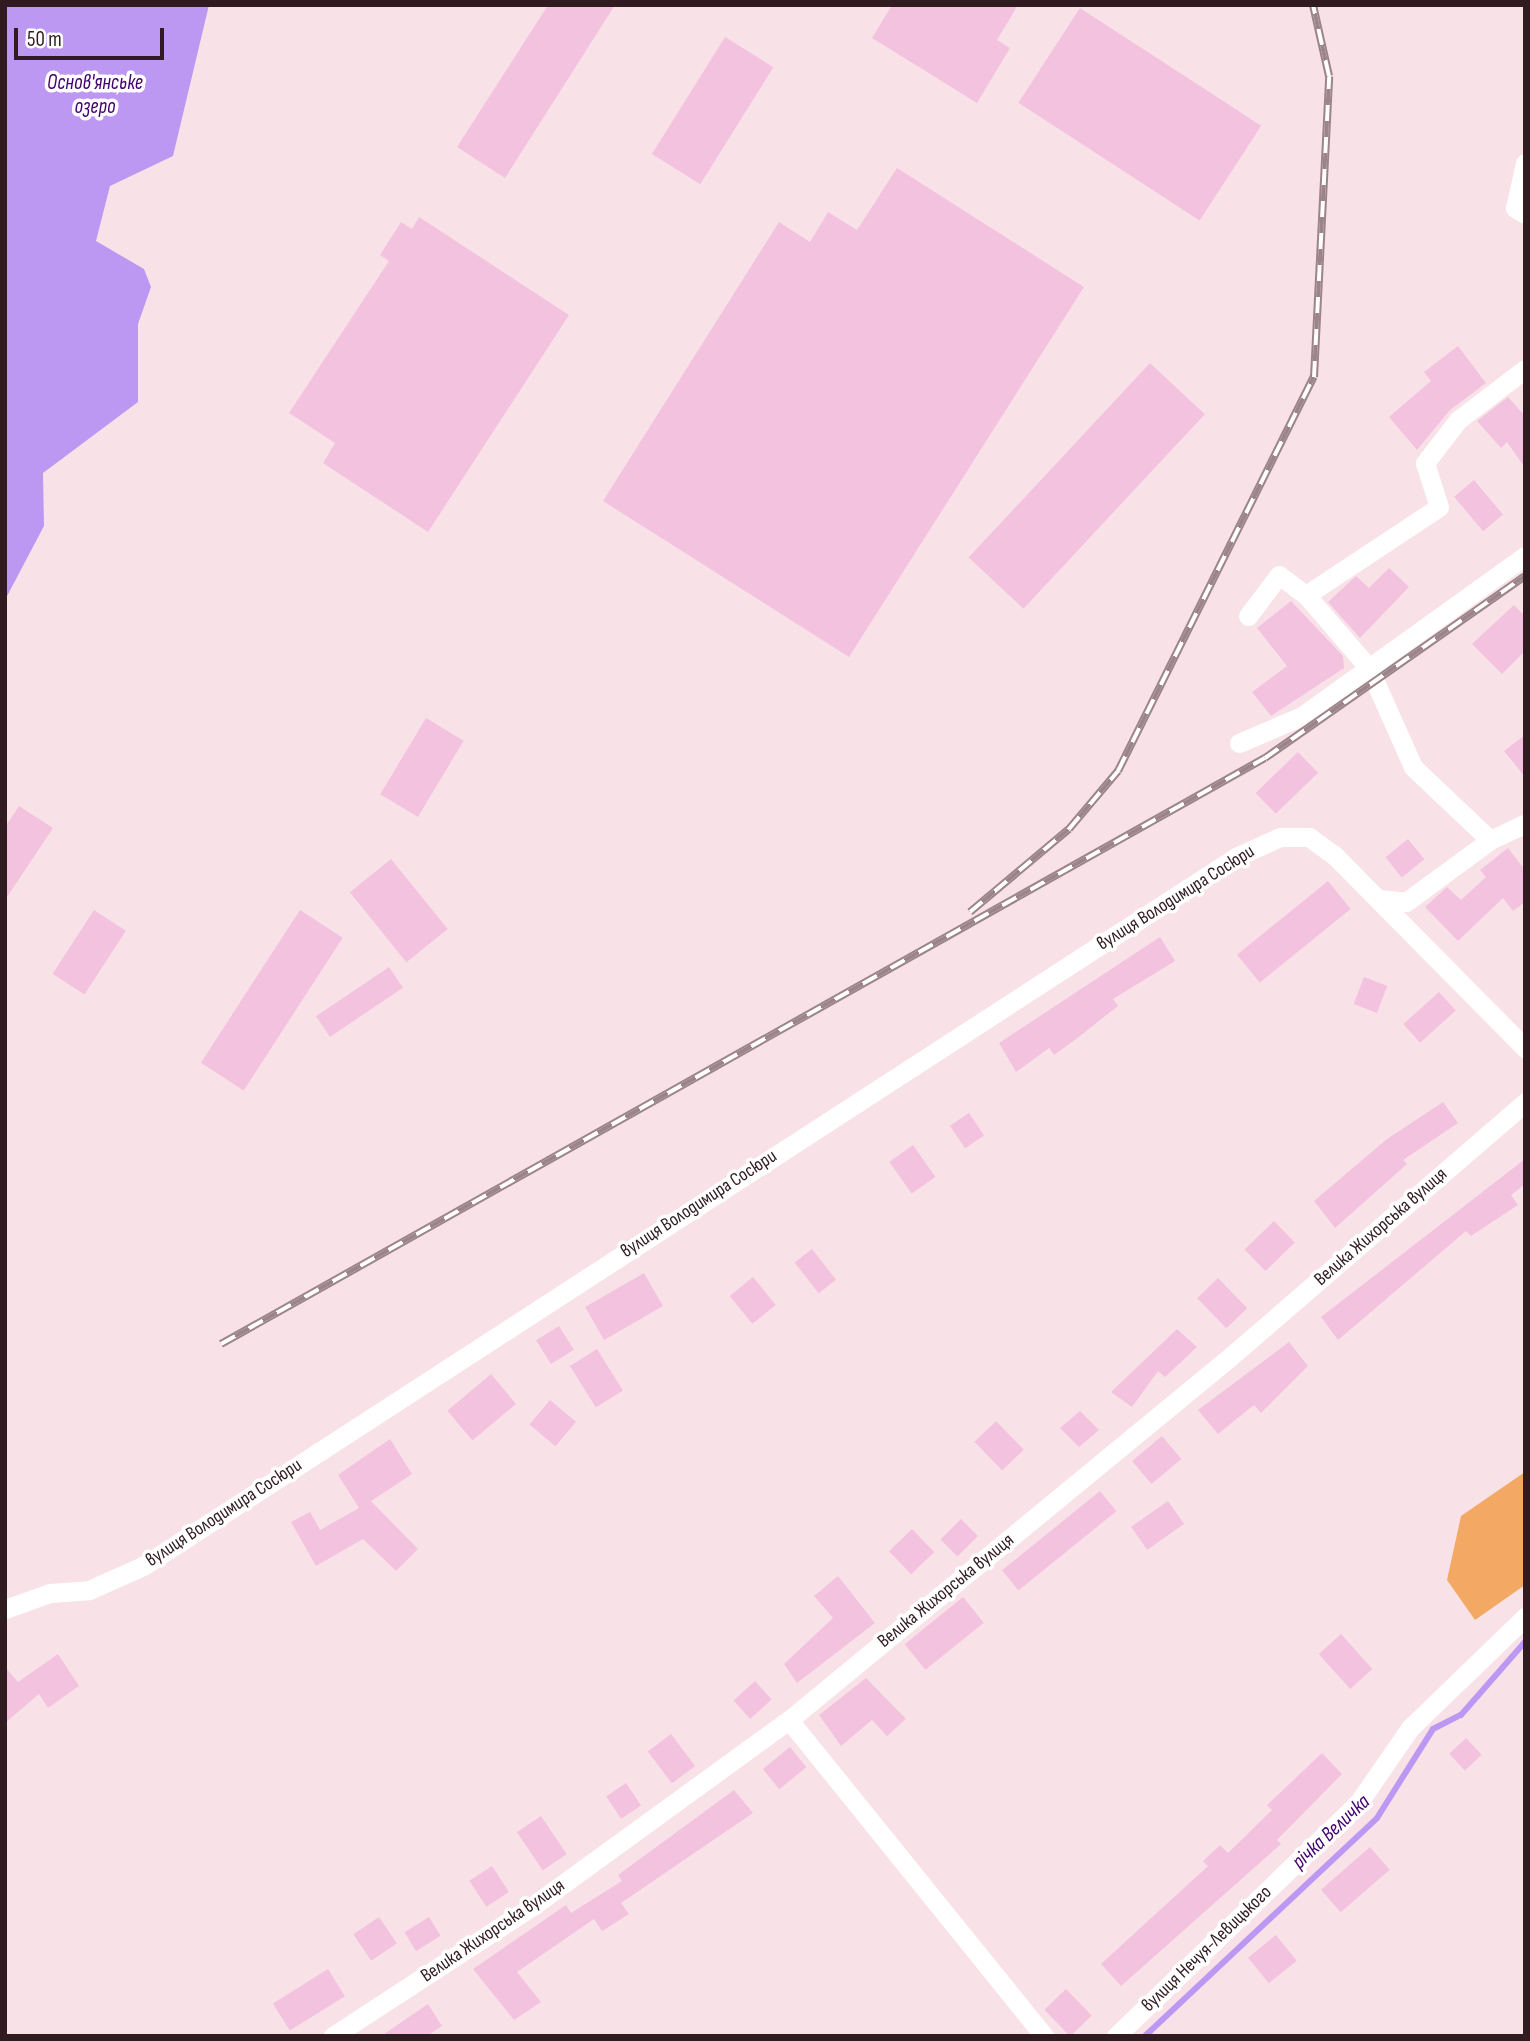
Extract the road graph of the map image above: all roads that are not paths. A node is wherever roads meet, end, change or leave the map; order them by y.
1 (1525, 163) edge
2 (1520, 211) edge
3 (1525, 369) edge
4 (1525, 556) edge
5 (1306, 595) junction
6 (1248, 616) dead end
7 (1369, 668) junction
8 (1239, 743) dead end
9 (1525, 824) edge
10 (1490, 840) junction
11 (1379, 899) junction
12 (1525, 1048) edge
13 (1525, 1102) edge
14 (5, 1609) edge
15 (1525, 1617) edge
16 (789, 1720) junction
17 (334, 2036) edge
18 (1044, 2036) edge
19 (1116, 2036) edge

1 - 2 street
3 - 5 street
4 - 7 street
5 - 6 street
5 - 7 street
7 - 8 street
7 - 10 street
9 - 10 street
10 - 11 street
11 - 12 street
11 - 14 street, вулиця Володимира Сосюри
13 - 16 street, Велика Жихорська вулиця
15 - 19 street, вулиця Нечуя-Левицького
16 - 17 street, Велика Жихорська вулиця
16 - 18 street

